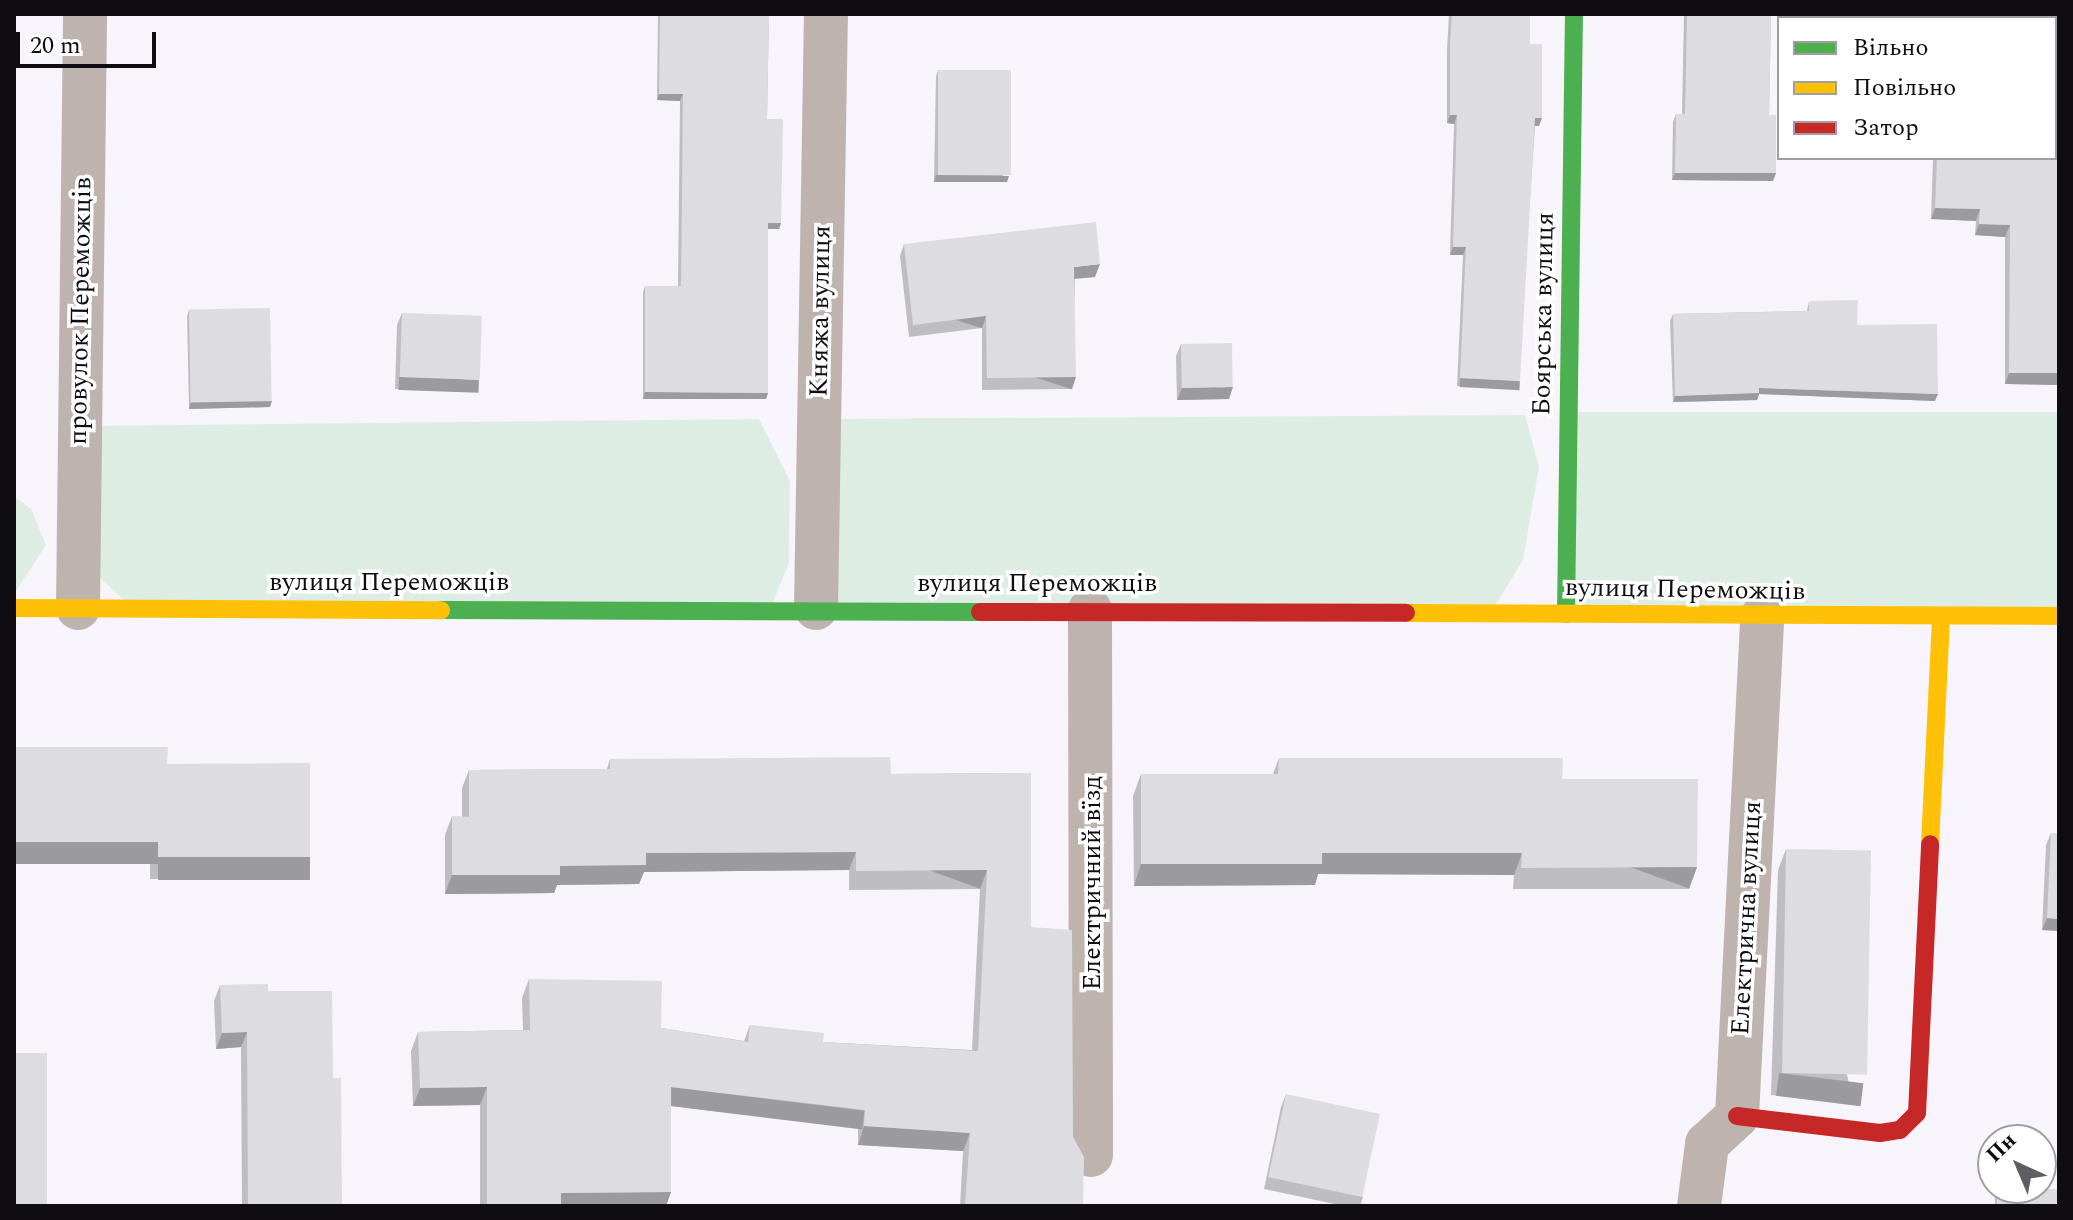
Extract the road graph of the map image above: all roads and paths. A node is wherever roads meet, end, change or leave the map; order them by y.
1 (85, 14) edge
2 (826, 14) edge
3 (1574, 14) edge
4 (14, 608) edge
5 (78, 608) junction
6 (816, 608) junction
7 (1090, 610) junction
8 (1566, 614) junction
9 (2059, 616) edge
10 (1762, 617) junction
11 (1941, 620) junction
12 (1737, 1116) junction
13 (1091, 1155) dead end
14 (1699, 1206) edge

1 - 5 street, провулок Переможців
2 - 6 street, Княжа вулиця
3 - 8 street, Боярська вулиця
4 - 5 street, вулиця Переможців
5 - 6 street, вулиця Переможців
6 - 7 street, вулиця Переможців
7 - 8 street, вулиця Переможців
7 - 13 street, Електричний вїзд
8 - 10 street, вулиця Переможців
9 - 11 street, вулиця Переможців
10 - 11 street, вулиця Переможців
10 - 12 street, Електрична вулиця
11 - 12 street
12 - 14 street

